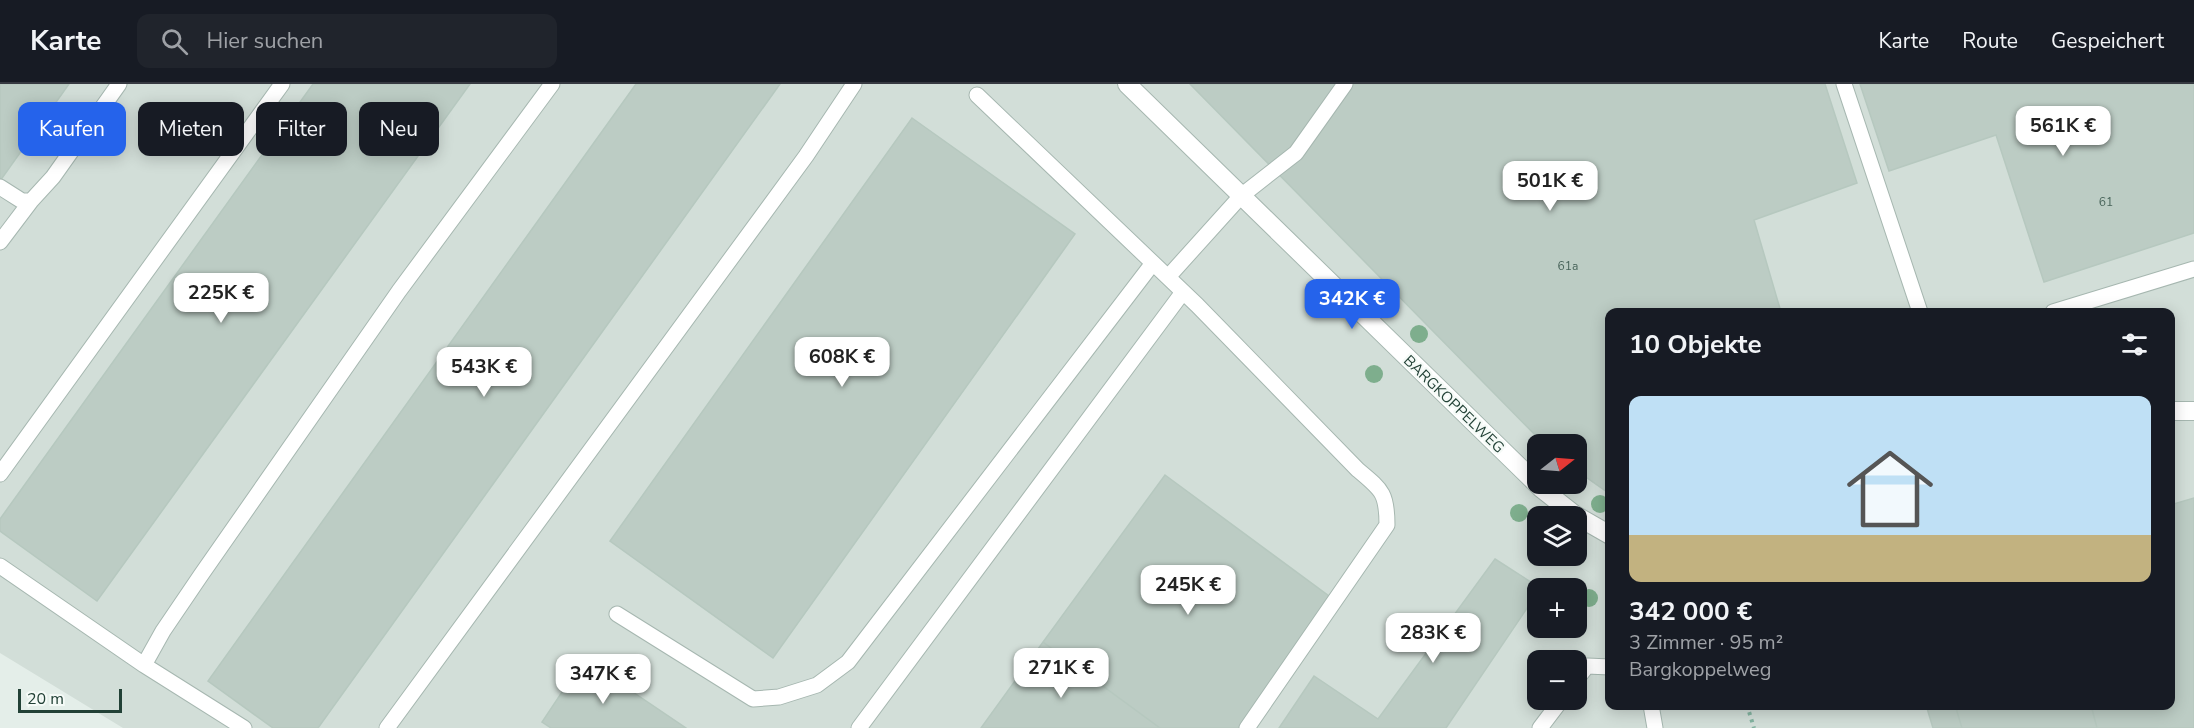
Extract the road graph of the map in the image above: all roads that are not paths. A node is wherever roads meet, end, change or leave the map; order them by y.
1 (119, 84) edge
2 (282, 84) edge
3 (552, 84) edge
4 (854, 84) edge
5 (1127, 84) edge
6 (1345, 84) edge
7 (1844, 84) edge
8 (977, 95) dead end
9 (0, 187) edge
10 (1241, 196) junction
11 (31, 201) junction
12 (0, 242) edge
13 (1153, 263) junction
14 (2194, 269) edge
15 (1167, 277) junction
16 (1183, 292) junction
17 (1919, 308) edge
18 (2066, 308) edge
19 (2175, 411) edge
20 (2194, 411) edge
21 (0, 474) edge
22 (1605, 533) edge
23 (0, 566) edge
24 (617, 614) dead end
25 (144, 665) junction
26 (1587, 666) edge
27 (1605, 667) edge
28 (1553, 710) edge
29 (1652, 710) edge
30 (244, 728) edge
31 (387, 728) edge
32 (859, 728) edge
33 (1247, 728) edge
34 (1539, 728) edge
35 (1655, 728) edge

1 - 11 lane
2 - 21 lane
3 - 25 lane
4 - 31 lane
5 - 10 street, BARGKOPPELWEG
6 - 10 lane
7 - 17 lane
8 - 13 lane
9 - 11 lane
10 - 15 lane
10 - 22 street, BARGKOPPELWEG
11 - 12 lane
13 - 15 lane
13 - 24 lane
14 - 18 lane
15 - 16 lane
16 - 32 lane
16 - 33 lane
19 - 20 street
23 - 25 lane
25 - 30 lane
26 - 27 lane
28 - 34 lane
29 - 35 lane

